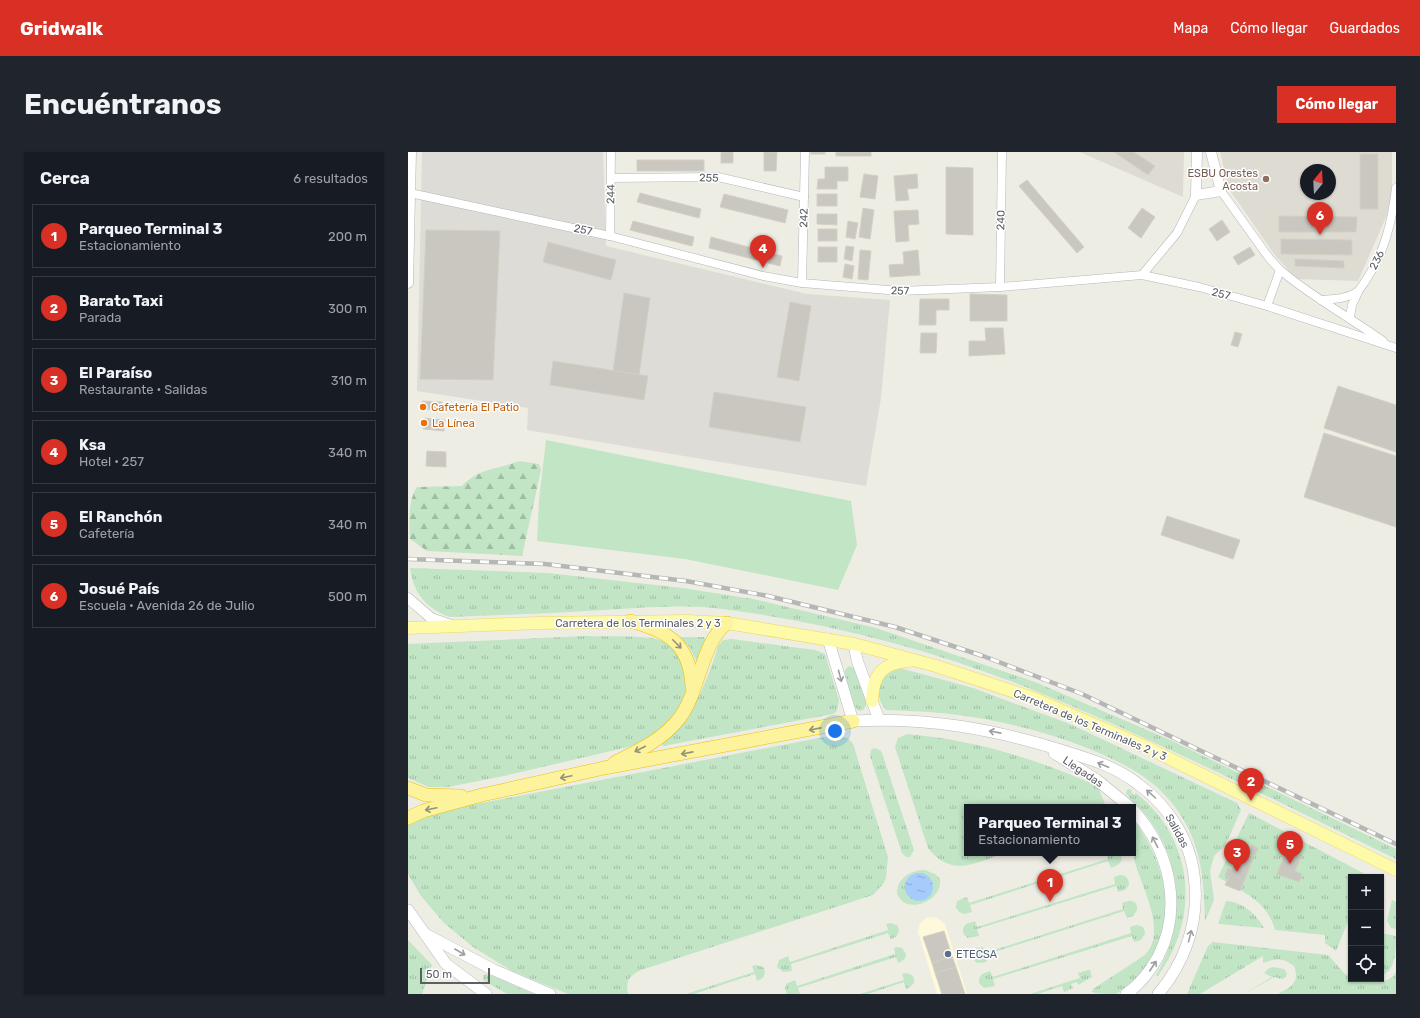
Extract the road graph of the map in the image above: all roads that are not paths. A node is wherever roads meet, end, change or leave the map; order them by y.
1 (411, 152) edge
2 (611, 152) edge
3 (805, 152) edge
4 (1002, 152) edge
5 (1197, 152) edge
6 (1211, 152) edge
7 (611, 178) junction
8 (1396, 188) edge
9 (1221, 191) junction
10 (410, 193) junction
11 (1196, 195) junction
12 (804, 197) junction
13 (610, 236) junction
14 (1280, 270) junction
15 (1142, 275) junction
16 (408, 283) edge
17 (802, 283) junction
18 (1000, 287) junction
19 (1358, 292) junction
20 (1321, 300) junction
21 (1267, 306) junction
22 (1350, 318) junction
23 (1393, 347) edge
24 (408, 598) edge
25 (630, 621) junction
26 (727, 623) junction
27 (455, 626) junction
28 (408, 628) edge
29 (828, 638) junction
30 (854, 644) junction
31 (918, 661) junction
32 (693, 691) junction
33 (872, 701) junction
34 (879, 720) junction
35 (854, 721) junction
36 (1033, 741) junction
37 (604, 768) junction
38 (408, 788) edge
39 (482, 795) junction
40 (1127, 804) edge
41 (1136, 814) edge
42 (408, 818) edge
43 (1396, 870) edge
44 (408, 910) edge
45 (425, 934) junction
46 (486, 994) edge
47 (550, 994) edge
48 (1126, 994) edge
49 (1158, 994) edge

1 - 10 street
2 - 7 street, 244
3 - 12 street, 242
4 - 18 street, 240
5 - 11 street
6 - 9 street
7 - 12 street, 255
7 - 13 street, 244
8 - 19 street, 236
9 - 11 street
9 - 14 street, 257
10 - 13 street, 257
10 - 16 street
11 - 15 street
12 - 17 street, 242
13 - 17 street, 257
14 - 20 street, 257
14 - 21 street
15 - 18 street, 257
15 - 21 street, 257
17 - 18 street, 257
19 - 20 street
19 - 22 street, 236
20 - 22 street, 257
21 - 23 street, 257
22 - 23 street, 257
24 - 27 street
25 - 26 main road, Carretera de los Terminales 2 y 3
25 - 27 main road, Carretera de los Terminales 2 y 3
25 -> 32 highway
26 - 29 main road, Carretera de los Terminales 2 y 3
26 - 32 highway
27 - 28 main road, Carretera de los Terminales 2 y 3
29 - 30 main road, Carretera de los Terminales 2 y 3
29 -> 35 main road
30 - 31 main road, Carretera de los Terminales 2 y 3
30 - 33 main road
31 - 33 main road
31 - 43 main road, Carretera de los Terminales 2 y 3
32 -> 37 highway
33 - 34 main road
34 - 35 main road
36 -> 34 main road
35 -> 37 highway
36 - 40 main road, Llegadas
49 -> 36 main road, Salidas
37 -> 39 highway
38 - 39 highway
39 -> 42 highway
48 -> 41 main road
44 - 45 main road
45 - 46 main road
45 -> 47 main road

